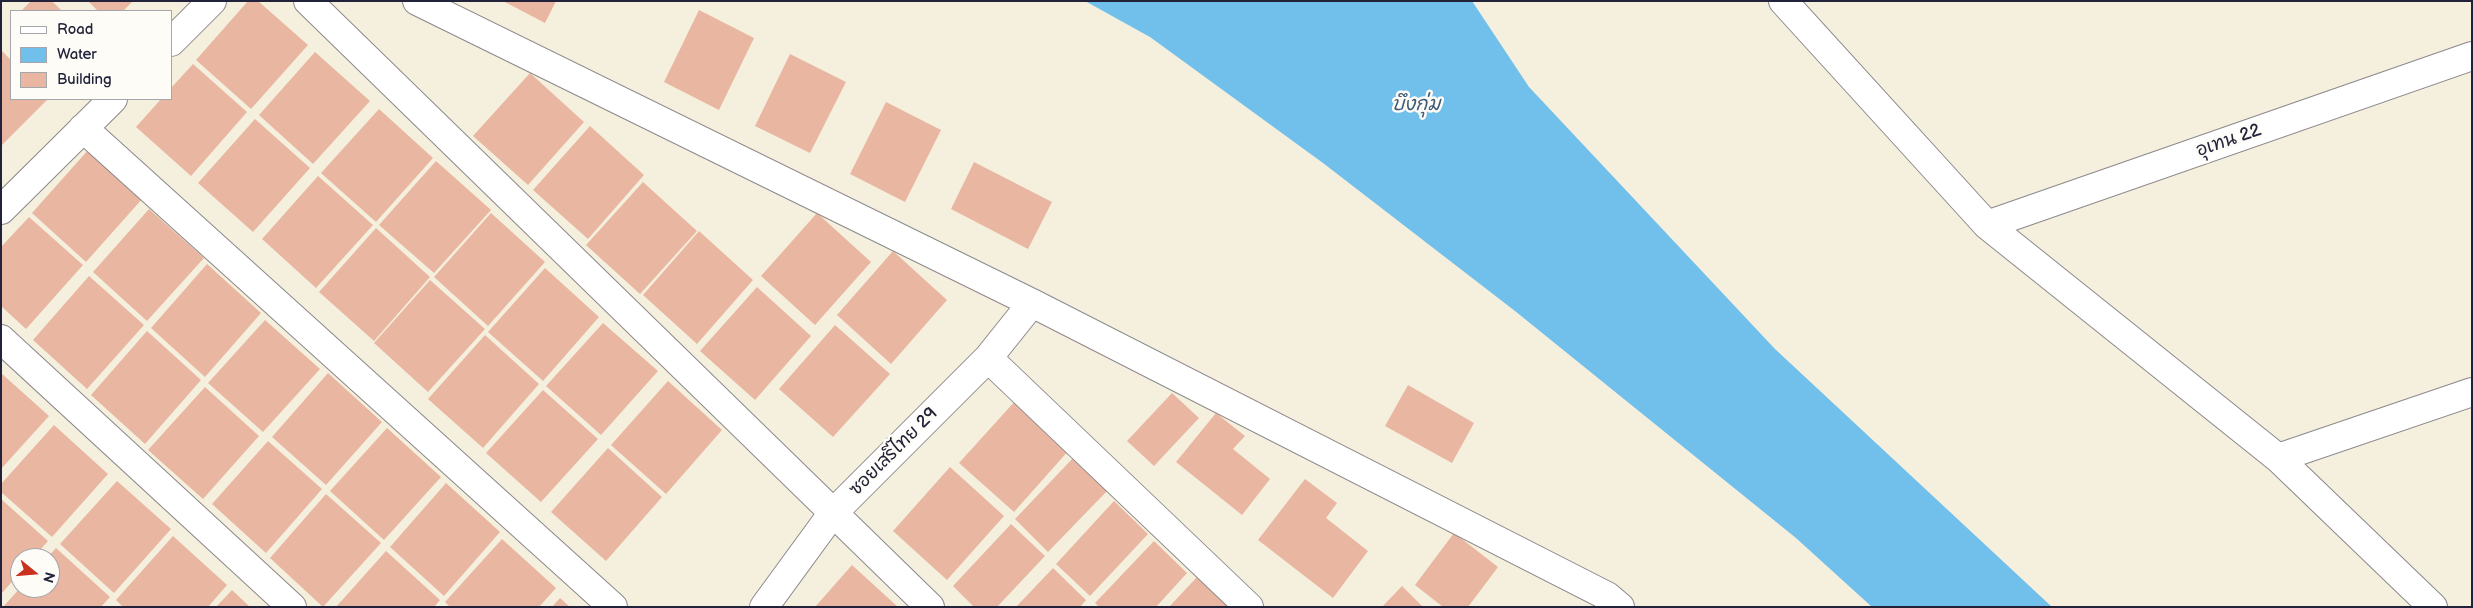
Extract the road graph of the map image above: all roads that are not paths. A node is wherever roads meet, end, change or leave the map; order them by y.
1 (212, 1) edge
2 (308, 1) edge
3 (417, 1) edge
4 (1783, 1) edge
5 (172, 41) edge
6 (2472, 56) edge
7 (112, 100) edge
8 (83, 128) junction
9 (1, 210) edge
10 (1987, 225) junction
11 (1032, 303) junction
12 (1, 339) edge
13 (988, 358) junction
14 (2472, 392) edge
15 (2278, 458) junction
16 (832, 514) junction
17 (292, 607) edge
18 (613, 607) edge
19 (764, 607) edge
20 (930, 607) edge
21 (1249, 607) edge
22 (1620, 607) edge
23 (2433, 607) edge

1 - 5 street
2 - 16 street
3 - 11 street
4 - 10 street
6 - 10 street, อุเทน 22
7 - 8 street
8 - 9 street
8 - 18 street
10 - 15 street
11 - 13 street, ซอยเสรีไทย 29
11 - 22 street
12 - 17 street
13 - 16 street, ซอยเสรีไทย 29
13 - 21 street
14 - 15 street
15 - 23 street
16 - 19 street, ซอยเสรีไทย 29
16 - 20 street

